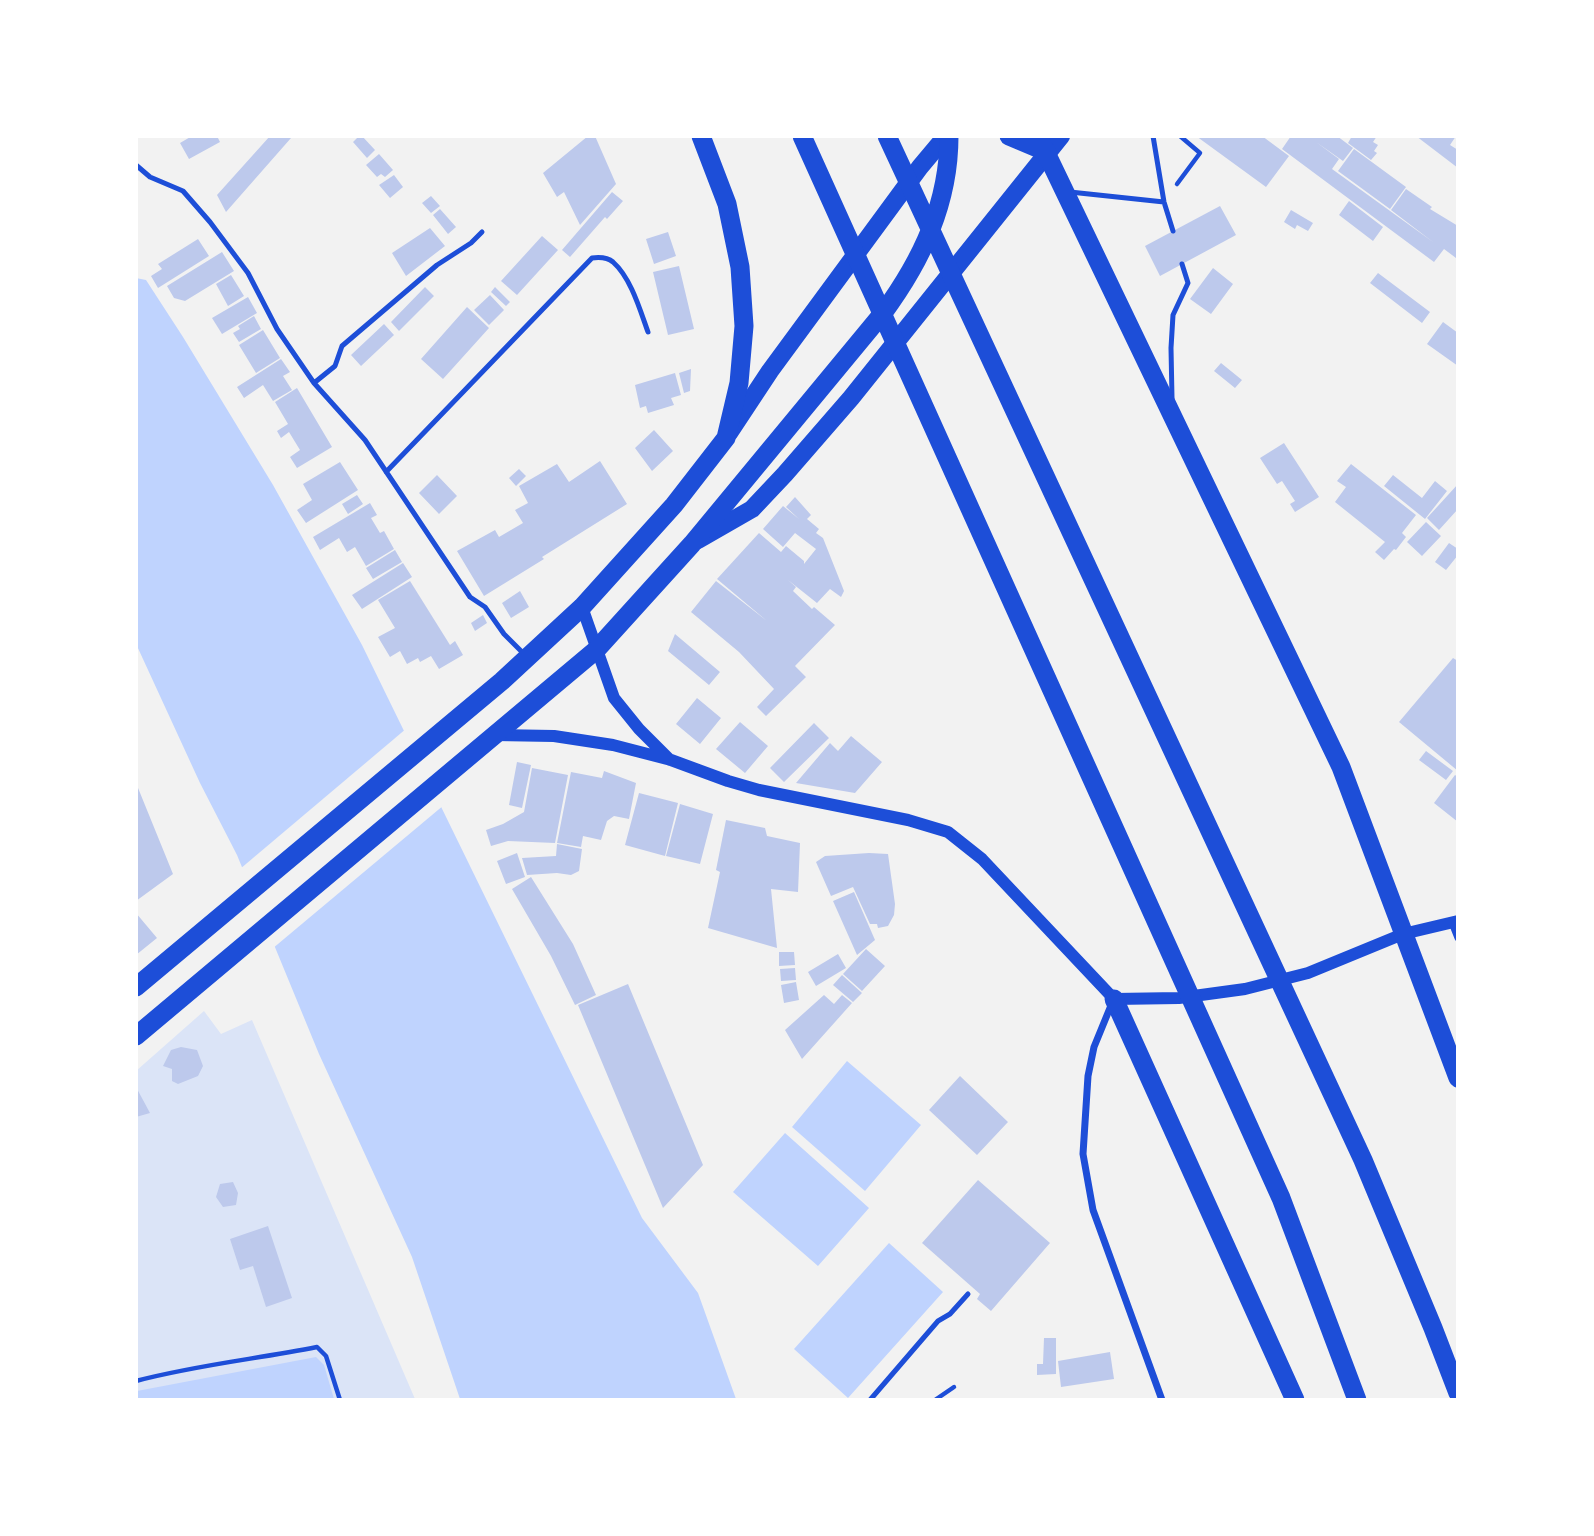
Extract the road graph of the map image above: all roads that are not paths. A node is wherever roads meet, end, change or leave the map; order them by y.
1 (701, 136) edge
2 (803, 136) edge
3 (887, 136) edge
4 (948, 136) edge
5 (1009, 136) edge
6 (1061, 136) edge
7 (1153, 136) edge
8 (1043, 144) edge
9 (136, 165) edge
10 (1066, 192) junction
11 (1164, 202) junction
12 (1173, 231) dead end
13 (482, 232) dead end
14 (1182, 264) dead end
15 (648, 332) dead end
16 (314, 383) junction
17 (1173, 415) junction
18 (726, 438) junction
19 (386, 472) junction
20 (692, 544) junction
21 (582, 607) junction
22 (596, 650) junction
23 (528, 658) junction
24 (488, 741) junction
25 (671, 760) junction
26 (1455, 922) edge
27 (1403, 934) junction
28 (1458, 938) edge
29 (136, 987) edge
30 (1114, 999) junction
31 (136, 1036) edge
32 (1458, 1077) edge
33 (968, 1294) dead end
34 (1458, 1393) edge
35 (870, 1399) edge
36 (1162, 1399) edge
37 (1295, 1399) edge
38 (1357, 1399) edge

1 - 18 highway
2 - 38 highway
3 - 34 highway
4 - 18 main road
4 - 20 highway
5 - 8 highway
6 - 8 main road
7 - 11 lane
8 - 10 highway
8 - 20 main road
9 - 16 lane
10 - 11 lane
10 - 17 highway
11 - 12 lane
13 - 16 lane
14 - 17 lane
15 - 19 lane
16 - 19 lane
17 - 27 highway
18 - 21 highway
19 - 23 lane
20 - 22 highway
21 - 22 street
21 - 23 highway
22 - 24 highway
22 - 25 street
23 - 29 highway
24 - 25 street
24 - 31 highway
25 - 30 street
26 - 27 street
26 - 28 street
27 - 30 street
27 - 32 highway
30 - 36 street
30 - 37 highway
33 - 35 lane

